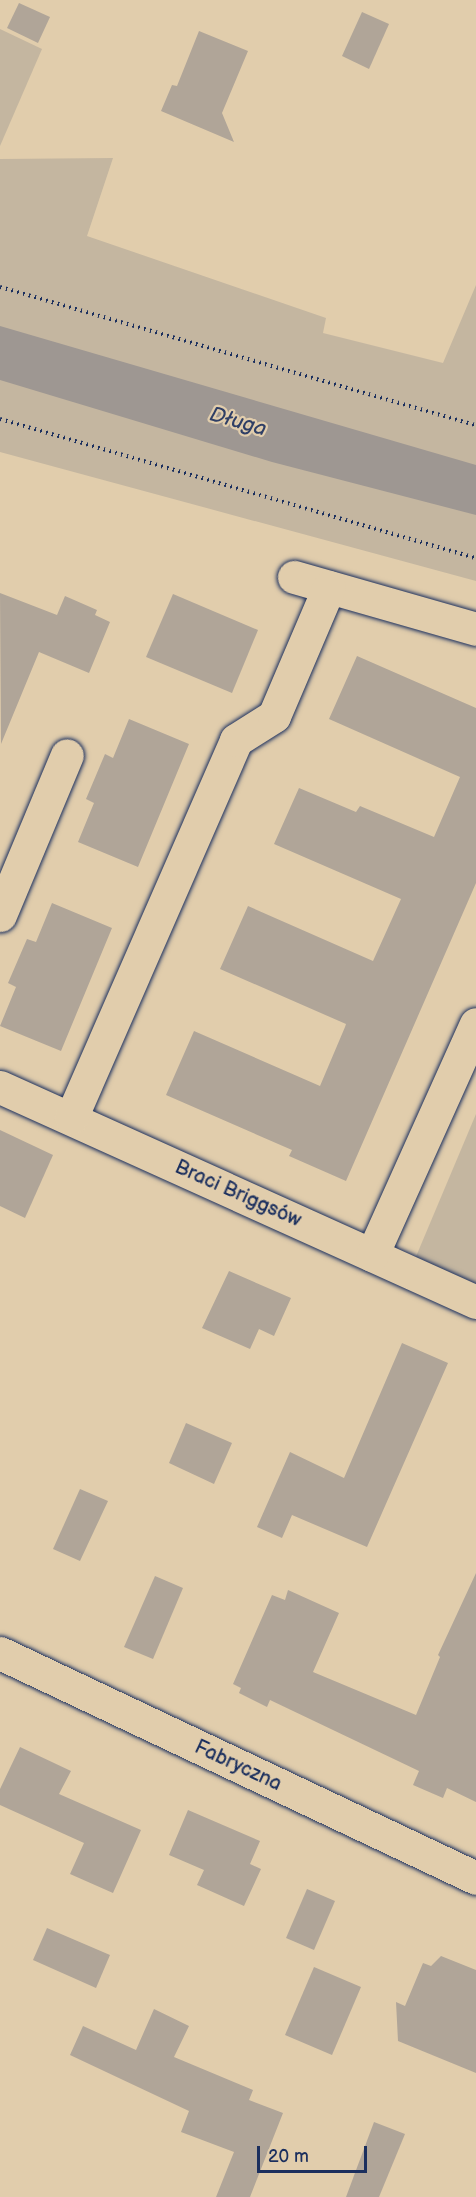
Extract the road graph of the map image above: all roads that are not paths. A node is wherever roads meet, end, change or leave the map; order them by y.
1 (294, 578) dead end
2 (329, 587) junction
3 (476, 629) edge
4 (67, 755) dead end
5 (0, 915) edge
6 (476, 1024) edge
7 (0, 1087) edge
8 (71, 1118) junction
9 (372, 1255) junction
10 (476, 1302) edge
11 (0, 1653) edge
12 (476, 1878) edge

1 - 2 street
2 - 3 street
2 - 8 street
4 - 5 street
6 - 9 street
7 - 8 street, Braci Briggsów
8 - 9 street, Braci Briggsów
9 - 10 street, Braci Briggsów
11 - 12 street, Fabryczna

